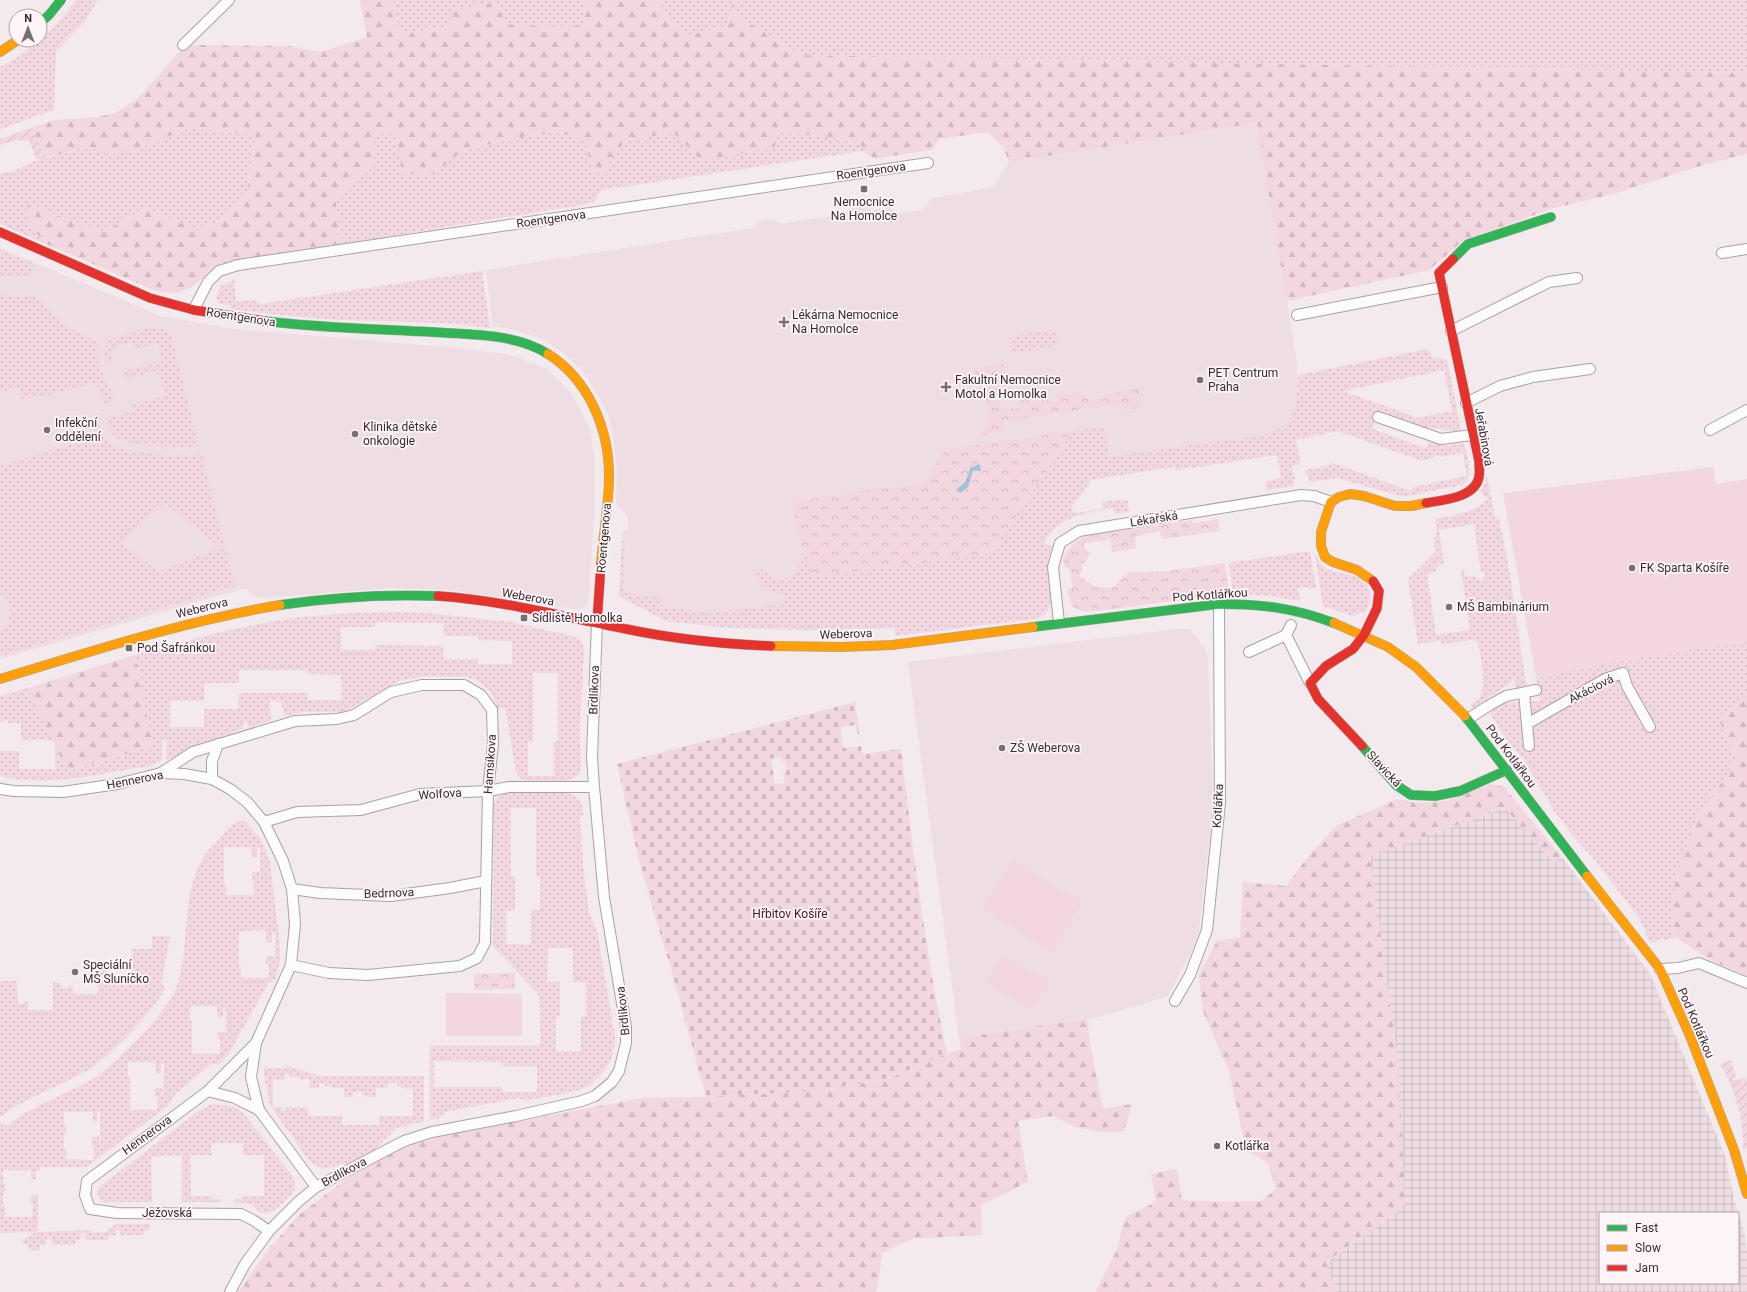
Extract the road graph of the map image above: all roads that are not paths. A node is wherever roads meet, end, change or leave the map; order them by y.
1 (61, 0) edge
2 (229, 0) edge
3 (48, 16) edge
4 (183, 44) dead end
5 (928, 163) dead end
6 (1552, 217) dead end
7 (0, 232) edge
8 (1747, 248) edge
9 (1722, 253) dead end
10 (1577, 278) dead end
11 (1442, 288) junction
12 (194, 309) junction
13 (1297, 315) dead end
14 (1451, 331) junction
15 (1590, 369) dead end
16 (1466, 403) junction
17 (1747, 410) edge
18 (1378, 417) dead end
19 (1710, 430) dead end
20 (1472, 435) junction
21 (1331, 502) junction
22 (1219, 604) junction
23 (597, 622) junction
24 (1059, 623) junction
25 (1291, 625) dead end
26 (1286, 635) junction
27 (1364, 635) junction
28 (1249, 652) dead end
29 (0, 678) edge
30 (1310, 683) junction
31 (1536, 690) dead end
32 (1524, 693) junction
33 (1468, 719) junction
34 (1527, 724) junction
35 (1650, 728) dead end
36 (218, 744) junction
37 (1529, 746) dead end
38 (1507, 770) junction
39 (161, 773) junction
40 (212, 779) junction
41 (594, 787) junction
42 (0, 789) edge
43 (488, 791) junction
44 (264, 822) junction
45 (486, 881) junction
46 (292, 889) junction
47 (291, 965) junction
48 (1660, 969) junction
49 (1747, 983) edge
50 (1175, 1001) dead end
51 (256, 1043) junction
52 (208, 1090) junction
53 (259, 1110) junction
54 (87, 1181) joint
55 (316, 1187) junction
56 (1747, 1194) edge
57 (268, 1231) junction
58 (230, 1292) edge

1 - 3 street
2 - 4 street
5 - 12 street, Roentgenova
6 - 11 street, Jeřabinová
7 - 12 street, Roentgenova
8 - 9 street
10 - 14 street
11 - 13 street
11 - 14 street, Jeřabinová
12 - 23 street, Roentgenova
14 - 16 street, Jeřabinová
15 - 16 street
16 - 20 street, Jeřabinová
17 - 19 street
18 - 20 street
20 - 21 street, Jeřabinová
21 - 24 street, Lékařská
21 - 27 street
22 - 24 street, Pod Kotlářkou
22 - 27 street, Pod Kotlářkou
22 - 50 street, Kotlářka
23 - 24 street, Weberova
23 - 29 street, Weberova
23 - 41 street, Brdlíkova
25 - 26 street
26 - 28 street
26 - 30 street, Slavická
27 - 30 street
27 - 33 street, Pod Kotlářkou
30 - 38 street, Slavická
31 - 32 street
32 - 33 street
32 - 34 street
33 - 38 street, Pod Kotlářkou
34 - 35 street, Akáciová
34 - 37 street
36 - 39 street, Hamsíkova
36 - 40 street
36 - 43 street, Hamsíkova
38 - 48 street, Pod Kotlářkou
39 - 40 street, Hennerova
39 - 42 street, Hennerova
40 - 44 street, Hennerova
41 - 43 street, Wolfova
41 - 55 street, Brdlíkova
43 - 44 street, Wolfova
43 - 45 street, Hamsíkova
44 - 46 street, Hennerova
45 - 46 street, Bedrnova
45 - 47 street, Hamsíkova
46 - 47 street, Hennerova
47 - 51 street, Hennerova
48 - 49 street
48 - 56 street, Pod Kotlářkou
51 - 52 street, Hennerova
51 - 53 street, Brdlíkova
52 - 53 street
52 - 54 street, Hennerova
53 - 55 street, Brdlíkova
54 - 57 street, Ježovská
55 - 57 street, Brdlíkova
57 - 58 street, Brdlíkova

